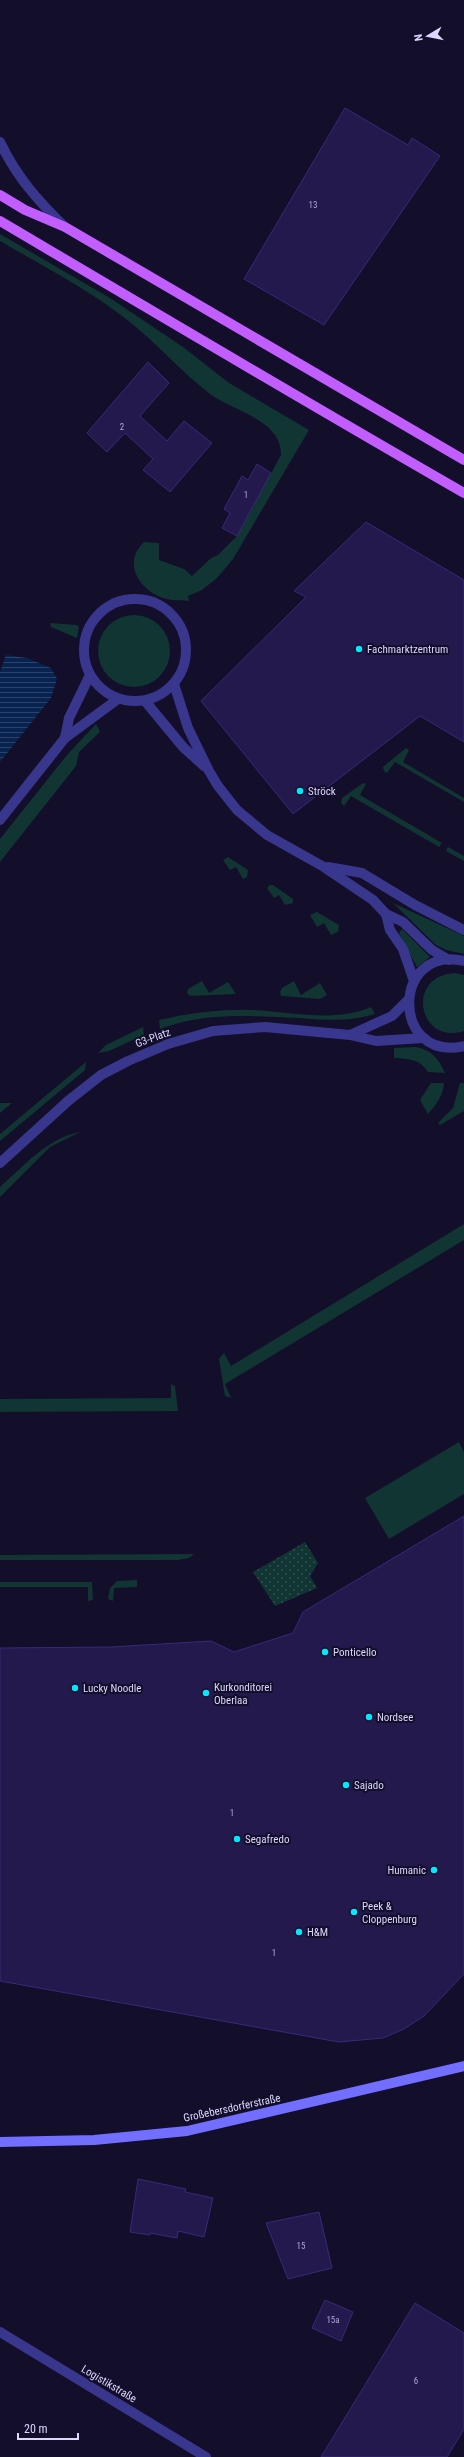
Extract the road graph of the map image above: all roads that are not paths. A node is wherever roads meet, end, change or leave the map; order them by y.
1 (0, 142) edge
2 (0, 195) edge
3 (0, 221) edge
4 (65, 227) junction
5 (464, 460) edge
6 (464, 493) edge
7 (90, 676) junction
8 (174, 684) junction
9 (118, 699) junction
10 (145, 701) junction
11 (65, 738) junction
12 (209, 771) junction
13 (0, 820) edge
14 (324, 867) junction
15 (386, 914) junction
16 (464, 930) edge
17 (449, 960) junction
18 (464, 961) edge
19 (414, 981) junction
20 (408, 1000) junction
21 (350, 1035) junction
22 (424, 1038) junction
23 (464, 1046) edge
24 (0, 1163) edge
25 (464, 2066) edge
26 (0, 2142) edge
27 (0, 2332) edge
28 (206, 2457) edge

1 - 4 street
2 - 4 main road
3 - 6 main road
4 - 5 main road
7 - 8 street
7 - 9 street
7 - 11 street
8 - 10 street
8 - 12 street
9 - 10 street
9 - 11 street
10 - 12 street
11 - 13 street
12 - 14 street
14 - 15 street
14 - 16 street
15 - 17 street, G3-Platz
15 - 19 street
17 - 18 street, G3-Platz
17 - 19 street, G3-Platz
19 - 20 street, G3-Platz
20 - 21 street, G3-Platz
20 - 22 street, G3-Platz
21 - 22 street, G3-Platz
21 - 24 street, G3-Platz
22 - 23 street, G3-Platz
25 - 26 street, Großebersdorferstraße
27 - 28 street, Logistikstraße

